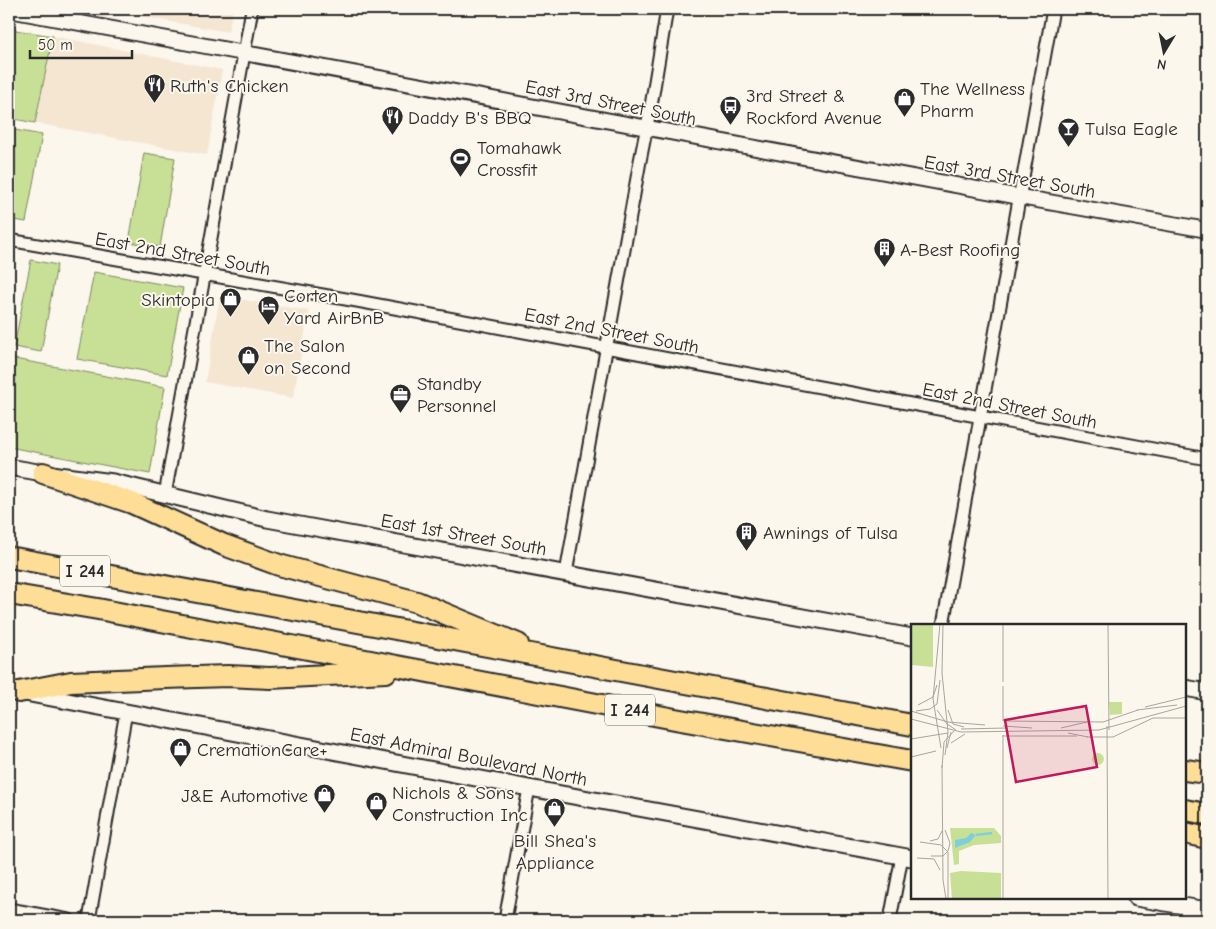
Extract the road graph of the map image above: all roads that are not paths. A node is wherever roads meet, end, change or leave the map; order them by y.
1 (252, 9) edge
2 (667, 9) edge
3 (1053, 9) edge
4 (9, 10) edge
5 (244, 53) junction
6 (647, 128) junction
7 (1020, 197) junction
8 (1207, 230) edge
9 (9, 240) edge
10 (204, 274) junction
11 (606, 347) junction
12 (980, 417) junction
13 (1207, 459) edge
14 (9, 467) edge
15 (43, 473) junction
16 (165, 495) junction
17 (9, 557) edge
18 (566, 574) junction
19 (9, 594) edge
20 (944, 624) edge
21 (911, 637) edge
22 (557, 660) junction
23 (420, 670) junction
24 (1186, 688) edge
25 (14, 691) edge
26 (1207, 692) edge
27 (126, 712) junction
28 (911, 725) edge
29 (841, 748) junction
30 (911, 761) edge
31 (911, 770) edge
32 (1186, 770) edge
33 (1207, 773) edge
34 (529, 788) junction
35 (1186, 810) edge
36 (1207, 814) edge
37 (1186, 833) edge
38 (1207, 838) edge
39 (907, 857) edge
40 (1142, 899) edge
41 (9, 909) edge
42 (1207, 910) edge
43 (69, 920) edge
44 (89, 920) edge
45 (505, 920) edge
46 (890, 920) edge

1 - 5 street
2 - 6 street
3 - 7 street
4 - 5 street, East 3rd Street South
5 - 6 street, East 3rd Street South
5 - 10 street
6 - 7 street, East 3rd Street South
6 - 11 street
7 - 8 street, East 3rd Street South
7 - 12 street
9 - 10 street, East 2nd Street South
10 - 11 street, East 2nd Street South
10 - 16 street
11 - 12 street, East 2nd Street South
11 - 18 street
12 - 13 street, East 2nd Street South
12 - 20 street
14 - 15 main road, East 1st Street South
15 - 16 main road, East 1st Street South
15 - 22 highway
16 - 18 main road, East 1st Street South
17 - 22 highway, I 244
18 - 21 main road, East 1st Street South
19 - 23 highway, I 244
22 - 28 highway, I 244
23 - 25 highway
23 - 29 highway, I 244
24 - 26 main road
25 - 27 main road, East Admiral Boulevard North
27 - 34 main road, East Admiral Boulevard North
27 - 44 street
29 - 30 highway
29 - 31 highway, I 244
32 - 33 highway
34 - 39 main road, East Admiral Boulevard North
34 - 45 street
35 - 36 highway
37 - 38 highway
39 - 46 street
40 - 42 main road
41 - 43 street

